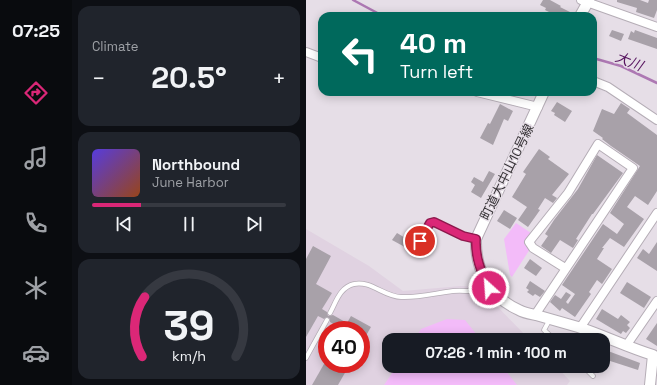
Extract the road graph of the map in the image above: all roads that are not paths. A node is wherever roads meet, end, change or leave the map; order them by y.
1 (586, 1) edge
2 (582, 12) edge
3 (657, 27) edge
4 (306, 52) edge
5 (318, 56) edge
6 (597, 83) edge
7 (493, 96) edge
8 (542, 96) edge
9 (538, 107) junction
10 (657, 120) edge
11 (657, 213) edge
12 (476, 239) junction
13 (420, 241) dead end
14 (565, 268) junction
15 (489, 288) junction
16 (657, 301) edge
17 (330, 313) dead end
18 (535, 315) junction
19 (550, 319) junction
20 (327, 320) dead end
21 (580, 328) junction
22 (547, 333) edge
23 (626, 346) junction
24 (655, 356) edge
25 (306, 358) edge
26 (590, 373) edge
27 (593, 376) dead end
28 (650, 385) edge

1 - 2 street
1 - 3 street
4 - 5 street
6 - 10 street
7 - 9 street
8 - 9 street, 町道大中山10号線
9 - 12 street, 町道大中山10号線
11 - 21 street
12 - 13 lane
12 - 15 street, 町道大中山10号線
14 - 14 street
14 - 18 street
15 - 17 lane
15 - 18 street, 町道大中山10号線
16 - 23 street
18 - 19 street, 町道大中山10号線
19 - 21 street, 町道大中山10号線
19 - 22 lane
20 - 25 lane
21 - 23 street, 町道大中山10号線
23 - 24 street, 町道大中山10号線
24 - 28 street
26 - 27 lane

